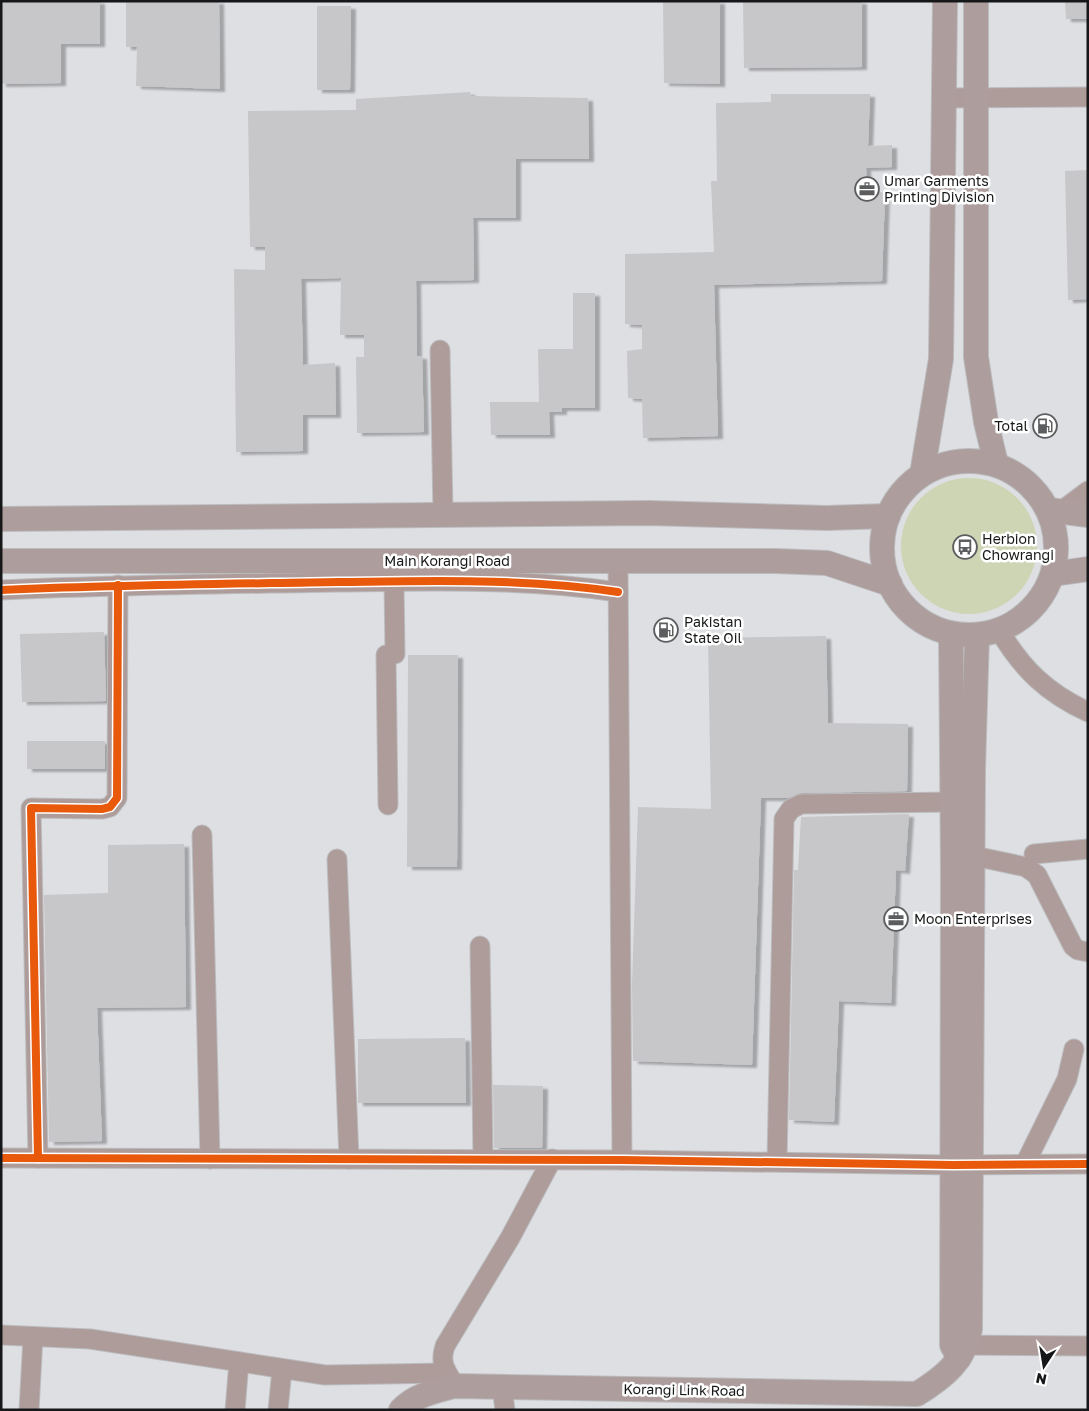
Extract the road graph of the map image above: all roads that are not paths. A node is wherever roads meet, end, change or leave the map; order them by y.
1 (945, 1) edge
2 (976, 1) edge
3 (977, 97) junction
4 (1088, 97) edge
5 (944, 98) junction
6 (440, 350) dead end
7 (996, 464) junction
8 (922, 474) junction
9 (1088, 491) edge
10 (1055, 511) junction
11 (443, 515) junction
12 (1088, 515) edge
13 (888, 516) junction
14 (1, 519) edge
15 (1, 561) edge
16 (618, 561) junction
17 (1088, 569) edge
18 (1053, 574) junction
19 (394, 582) junction
20 (890, 584) junction
21 (118, 585) junction
22 (1, 590) edge
23 (618, 592) junction
24 (988, 632) junction
25 (951, 634) junction
26 (1088, 712) edge
27 (952, 802) junction
28 (388, 805) dead end
29 (202, 835) dead end
30 (1088, 849) edge
31 (1034, 854) dead end
32 (974, 856) junction
33 (337, 859) dead end
34 (480, 946) dead end
35 (1088, 952) edge
36 (1074, 1048) dead end
37 (1, 1158) edge
38 (38, 1158) junction
39 (210, 1159) junction
40 (349, 1159) junction
41 (483, 1159) junction
42 (552, 1160) junction
43 (622, 1160) junction
44 (777, 1161) junction
45 (1025, 1164) junction
46 (1088, 1164) edge
47 (962, 1165) junction
48 (1, 1336) edge
49 (33, 1337) junction
50 (1088, 1346) edge
51 (959, 1349) junction
52 (239, 1362) junction
53 (282, 1369) junction
54 (450, 1379) junction
55 (502, 1387) junction
56 (29, 1410) edge
57 (235, 1410) edge
58 (278, 1410) edge
59 (401, 1410) edge
60 (505, 1410) edge

1 - 5 main road
2 - 3 main road
3 - 4 street
3 - 5 street
3 - 7 main road
5 - 8 main road
6 - 11 street
7 - 8 main road
7 - 10 main road
8 - 13 main road
9 - 10 street
10 - 12 main road
10 - 18 main road
11 - 13 main road
11 - 14 main road
13 - 20 main road
15 - 16 main road, Main Korangi Road
16 - 20 main road, Main Korangi Road
16 - 23 street
17 - 18 main road
18 - 24 main road
19 - 21 street
19 - 23 street
19 - 28 street
20 - 25 main road
21 - 22 street
21 - 38 street
23 - 43 street
24 - 25 main road
24 - 26 street
24 - 32 main road
25 - 27 main road
27 - 44 street
27 - 47 main road
29 - 39 street
30 - 31 street
32 - 35 street
32 - 47 main road
33 - 40 street
34 - 41 street
36 - 45 street
37 - 38 street
38 - 39 street
39 - 40 street
40 - 41 street
41 - 42 street
42 - 43 street
42 - 54 street
43 - 44 street
44 - 47 street
45 - 46 street
45 - 47 street
47 - 51 main road
48 - 49 street
49 - 52 street
49 - 56 street
50 - 51 street
51 - 55 main road, Korangi Link Road
52 - 53 street
52 - 57 street
53 - 54 street
53 - 58 street
54 - 55 main road, Korangi Link Road
54 - 59 main road, Korangi Link Road
55 - 60 street

